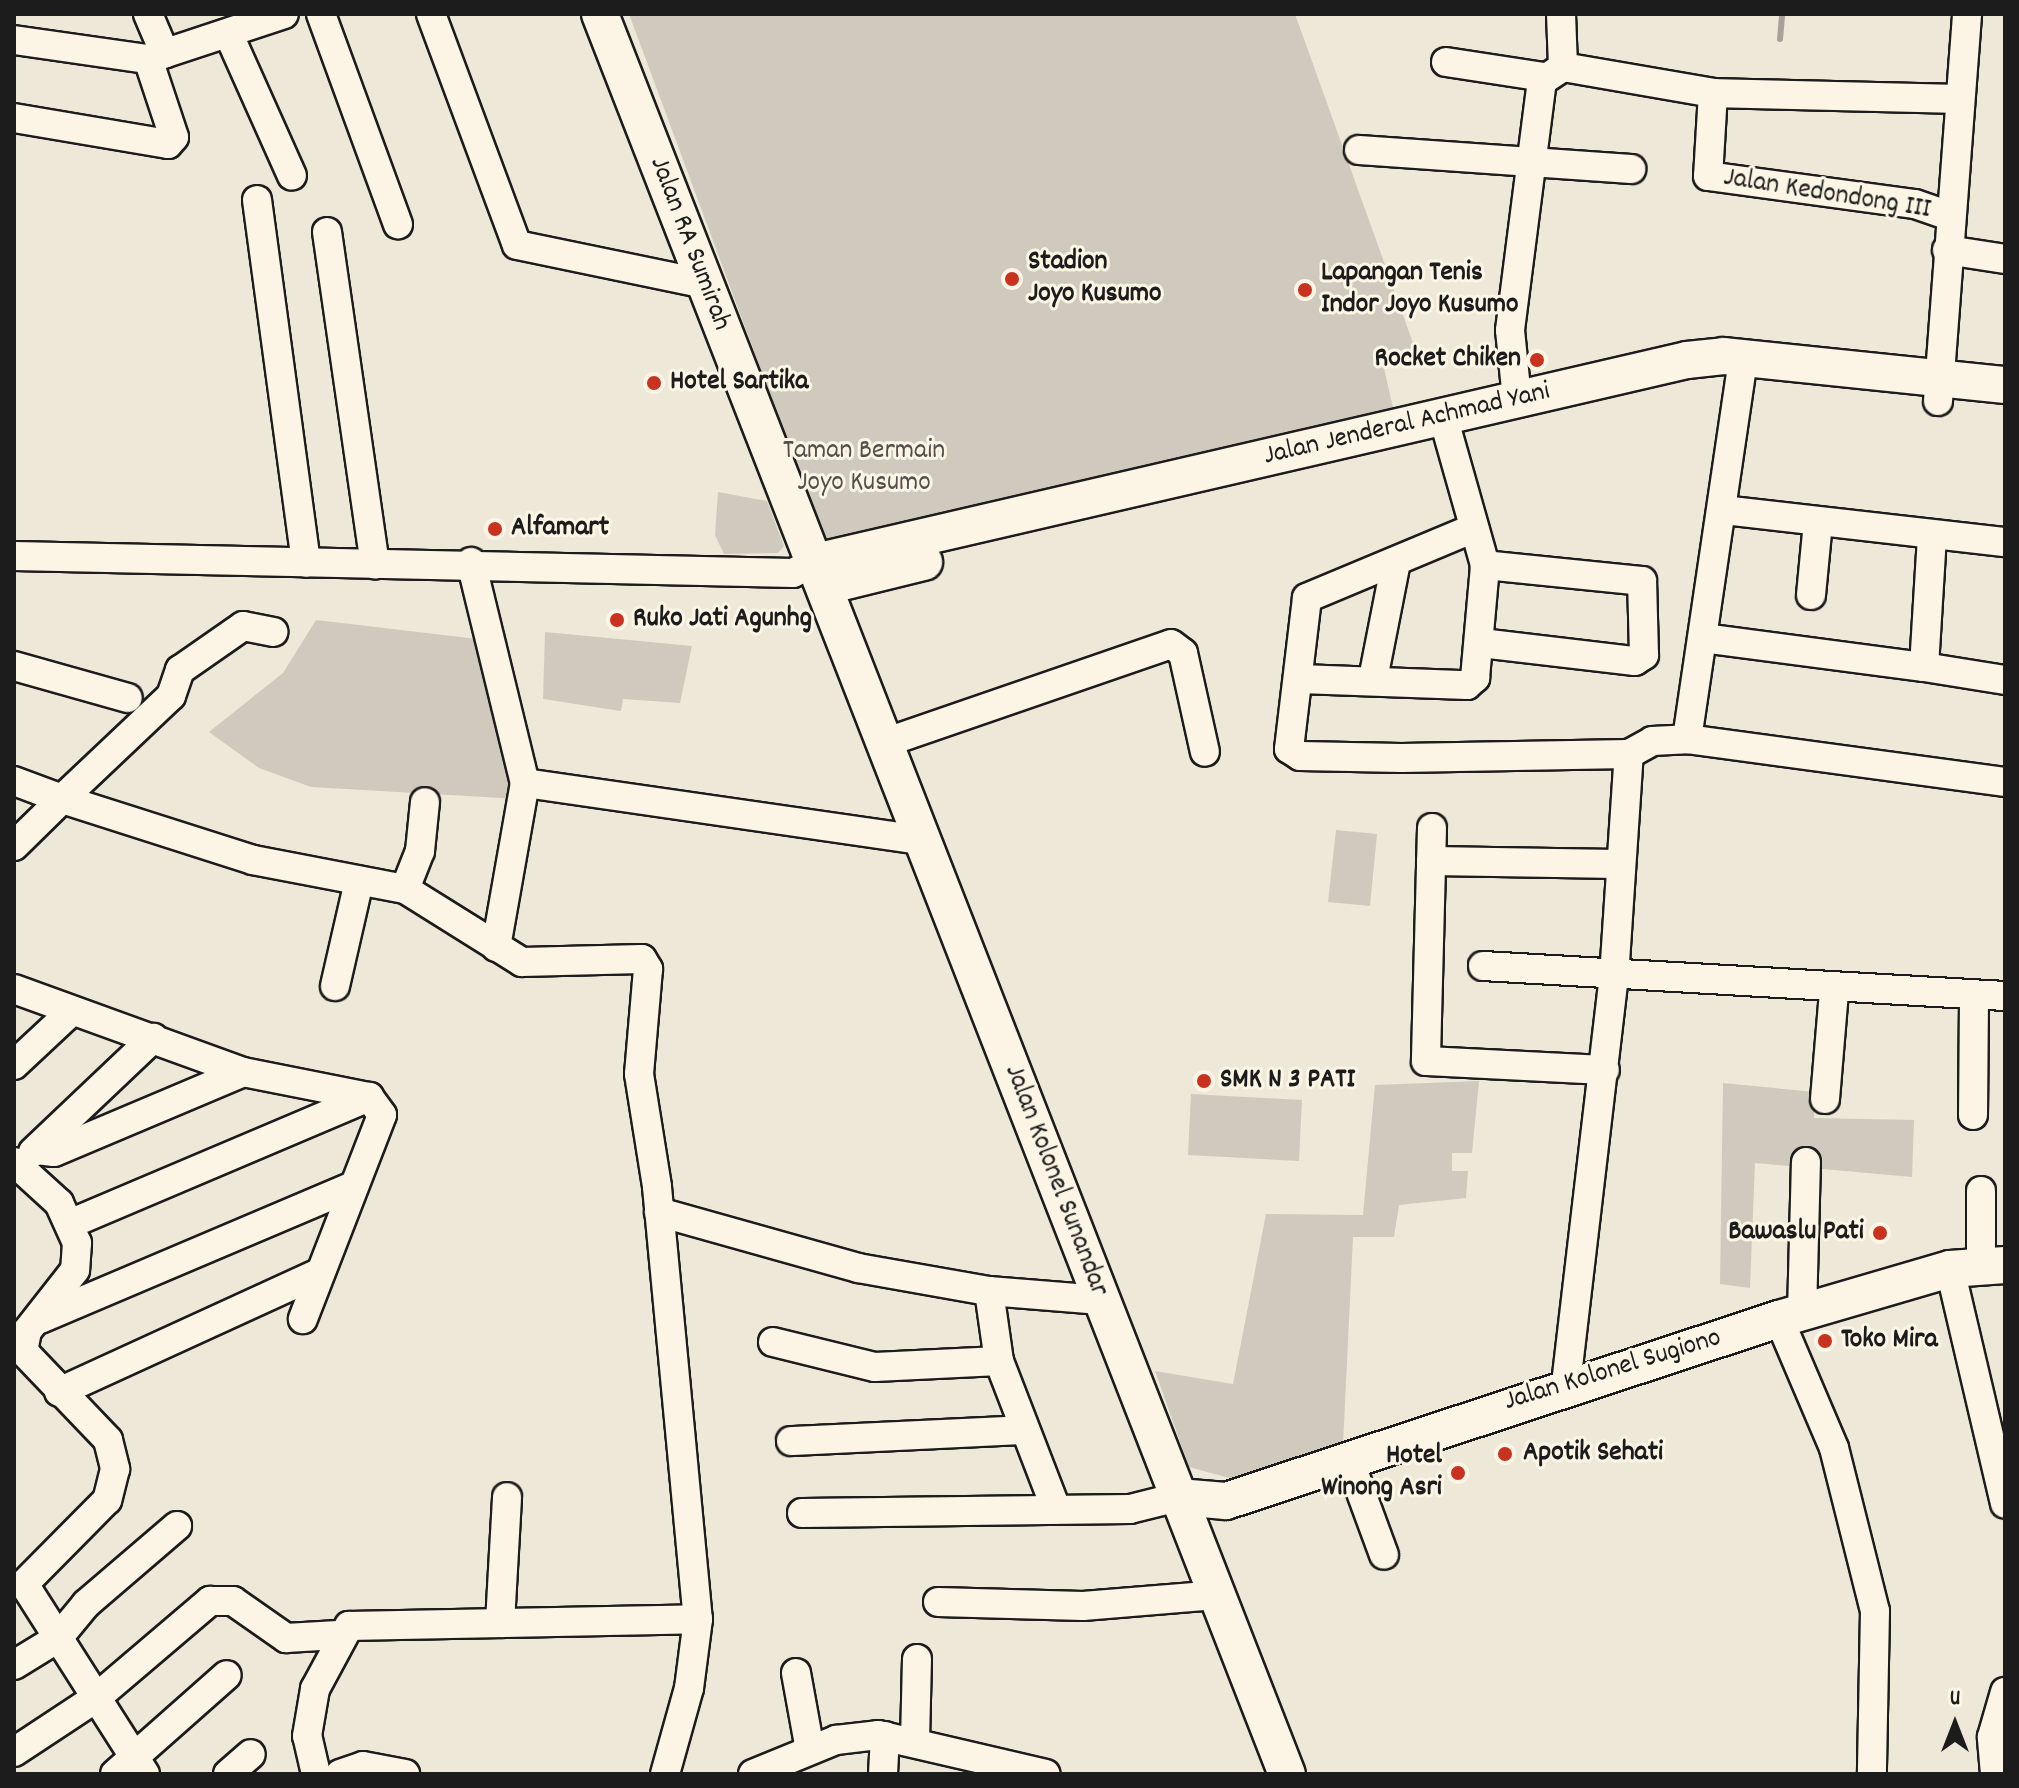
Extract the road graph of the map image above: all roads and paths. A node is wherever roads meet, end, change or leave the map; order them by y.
1 (148, 14) edge
2 (284, 14) edge
3 (321, 14) edge
4 (431, 14) edge
5 (600, 14) edge
6 (1561, 14) edge
7 (1967, 14) edge
8 (229, 35) junction
9 (14, 40) edge
10 (156, 56) junction
11 (1446, 62) dead end
12 (1553, 72) junction
13 (1713, 93) junction
14 (1957, 99) junction
15 (14, 118) edge
16 (1359, 150) dead end
17 (1534, 163) junction
18 (1631, 169) dead end
19 (292, 176) dead end
20 (257, 200) dead end
21 (1949, 216) junction
22 (398, 224) dead end
23 (327, 232) dead end
24 (1947, 250) junction
25 (2005, 259) edge
26 (705, 284) junction
27 (1743, 366) junction
28 (2005, 385) edge
29 (1939, 391) junction
30 (1517, 399) junction
31 (2005, 409) edge
32 (1445, 427) junction
33 (1723, 510) junction
34 (1818, 522) junction
35 (1474, 528) junction
36 (1932, 536) junction
37 (2005, 542) edge
38 (14, 556) edge
39 (471, 562) junction
40 (1396, 562) junction
41 (306, 563) junction
42 (375, 565) junction
43 (1485, 565) junction
44 (811, 574) junction
45 (1811, 595) dead end
46 (273, 632) dead end
47 (1703, 638) junction
48 (1481, 643) junction
49 (14, 666) edge
50 (1924, 667) junction
51 (1300, 679) junction
52 (1373, 679) junction
53 (2005, 680) edge
54 (128, 698) dead end
55 (1687, 739) junction
56 (887, 742) junction
57 (1205, 752) dead end
58 (1629, 754) junction
59 (2004, 778) edge
60 (14, 781) edge
61 (525, 783) junction
62 (62, 799) junction
63 (425, 802) dead end
64 (1432, 828) dead end
65 (923, 840) junction
66 (14, 846) edge
67 (1431, 861) junction
68 (1619, 864) junction
69 (359, 881) junction
70 (405, 889) junction
71 (496, 947) junction
72 (1483, 966) dead end
73 (1614, 977) junction
74 (335, 986) dead end
75 (14, 989) edge
76 (1834, 991) junction
77 (1974, 995) junction
78 (2005, 996) edge
79 (72, 1011) junction
80 (153, 1038) junction
81 (14, 1065) edge
82 (1605, 1070) junction
83 (243, 1072) junction
84 (369, 1097) junction
85 (1825, 1099) dead end
86 (1973, 1115) dead end
87 (22, 1157) edge
88 (1806, 1162) dead end
89 (354, 1186) junction
90 (1981, 1191) dead end
91 (659, 1212) junction
92 (72, 1223) junction
93 (1979, 1266) edge
94 (317, 1274) junction
95 (989, 1291) junction
96 (1101, 1300) junction
97 (1790, 1316) junction
98 (303, 1319) dead end
99 (36, 1321) junction
100 (773, 1342) dead end
101 (999, 1361) junction
102 (1566, 1384) junction
103 (59, 1392) junction
104 (1996, 1417) edge
105 (1024, 1430) junction
106 (791, 1441) dead end
107 (1348, 1457) junction
108 (507, 1497) dead end
109 (1178, 1497) junction
110 (1226, 1501) junction
111 (2005, 1504) edge
112 (1056, 1509) junction
113 (802, 1513) dead end
114 (177, 1526) dead end
115 (1197, 1542) junction
116 (1384, 1555) dead end
117 (19, 1579) edge
118 (1216, 1595) junction
119 (938, 1602) dead end
120 (698, 1619) junction
121 (500, 1623) junction
122 (338, 1635) junction
123 (58, 1638) junction
124 (917, 1659) dead end
125 (14, 1665) edge
126 (796, 1673) dead end
127 (227, 1675) dead end
128 (2005, 1692) edge
129 (96, 1698) junction
130 (885, 1736) junction
131 (915, 1741) junction
132 (810, 1750) junction
133 (14, 1752) edge
134 (251, 1754) dead end
135 (986, 1766) edge
136 (131, 1769) edge
137 (228, 1774) edge
138 (316, 1774) edge
139 (340, 1774) edge
140 (405, 1774) edge
141 (665, 1774) edge
142 (753, 1774) edge
143 (883, 1774) edge
144 (1046, 1774) edge
145 (1287, 1774) edge
146 (1872, 1774) edge
147 (1995, 1774) edge

1 - 10 street
2 - 8 street
3 - 22 street
4 - 26 street
5 - 26 main road, Jalan RA Sumirah
6 - 12 street
7 - 14 street
8 - 10 street
8 - 19 street
9 - 10 street
10 - 15 street
11 - 12 street
12 - 13 street
12 - 17 street
13 - 14 street
13 - 21 street, Jalan Kedondong III
14 - 21 street
16 - 17 street
17 - 18 street
17 - 30 street
20 - 41 street
21 - 24 street
23 - 42 street
24 - 25 street
24 - 29 street
26 - 44 main road, Jalan RA Sumirah
27 - 29 main road, Jalan Jenderal Achmad Yani
27 - 30 main road, Jalan Jenderal Achmad Yani
27 - 32 main road, Jalan Jenderal Achmad Yani
27 - 33 street
28 - 29 main road, Jalan Jenderal Achmad Yani
29 - 31 main road, Jalan Jenderal Achmad Yani
30 - 32 main road, Jalan Jenderal Achmad Yani
32 - 35 street
32 - 44 main road, Jalan Jenderal Achmad Yani
33 - 34 street
33 - 47 street
34 - 36 street
34 - 45 street
35 - 40 street
35 - 43 street
36 - 37 street
36 - 50 street
38 - 41 street
39 - 42 street
39 - 44 street
39 - 61 street
40 - 51 street
40 - 52 street
41 - 42 street
43 - 48 street
43 - 48 street
44 - 56 main road, Jalan Kolonel Sunandar
46 - 62 street
47 - 50 street
47 - 55 street
48 - 52 street
49 - 54 street
50 - 53 street
51 - 52 street
51 - 58 street
55 - 58 street
55 - 59 street
56 - 57 street
56 - 65 main road, Jalan Kolonel Sunandar
58 - 68 street
60 - 62 street
61 - 65 street
61 - 71 street
62 - 66 street
62 - 69 street
63 - 70 street
64 - 67 street
65 - 96 main road, Jalan Kolonel Sunandar
67 - 68 street
67 - 82 street
68 - 73 street
69 - 70 street
69 - 74 street
70 - 71 street
71 - 91 street
72 - 73 street
73 - 76 street
73 - 82 street
75 - 79 street
76 - 77 street
76 - 85 street
77 - 78 street
77 - 86 street
79 - 80 street
79 - 81 street
80 - 83 street
80 - 87 street
82 - 102 street
83 - 84 street
83 - 87 street
84 - 89 street
84 - 92 street
87 - 92 street
88 - 97 street
89 - 94 street
89 - 99 street
90 - 93 street
91 - 95 street
91 - 120 street
92 - 99 street
93 - 97 main road, Jalan Kolonel Sugiono
93 - 104 street
94 - 98 street
94 - 103 street
95 - 96 street
95 - 101 street
96 - 109 main road, Jalan Kolonel Sunandar
97 - 102 main road, Jalan Kolonel Sugiono
97 - 146 street
99 - 103 street
100 - 101 street
101 - 105 street
102 - 107 main road, Jalan Kolonel Sugiono
103 - 117 street
104 - 111 street
105 - 106 street
105 - 112 street
107 - 110 main road, Jalan Kolonel Sugiono
107 - 116 street
108 - 121 street
109 - 110 main road, Jalan Kolonel Sugiono
109 - 112 street
109 - 115 main road, Jalan Kolonel Sunandar
110 - 115 main road
112 - 113 street
114 - 123 street
115 - 118 main road, Jalan Kolonel Sunandar
117 - 123 street
118 - 119 street
118 - 145 main road, Jalan Kolonel Sunandar
120 - 121 street
120 - 141 street
121 - 122 street
122 - 129 street
122 - 138 street
123 - 125 street
123 - 129 street
124 - 131 street
126 - 132 street
127 - 136 street
128 - 147 street
129 - 133 street
129 - 136 street
130 - 131 street
130 - 132 street
130 - 143 street
131 - 135 street
132 - 142 street
134 - 137 street
135 - 144 street
139 - 140 street

